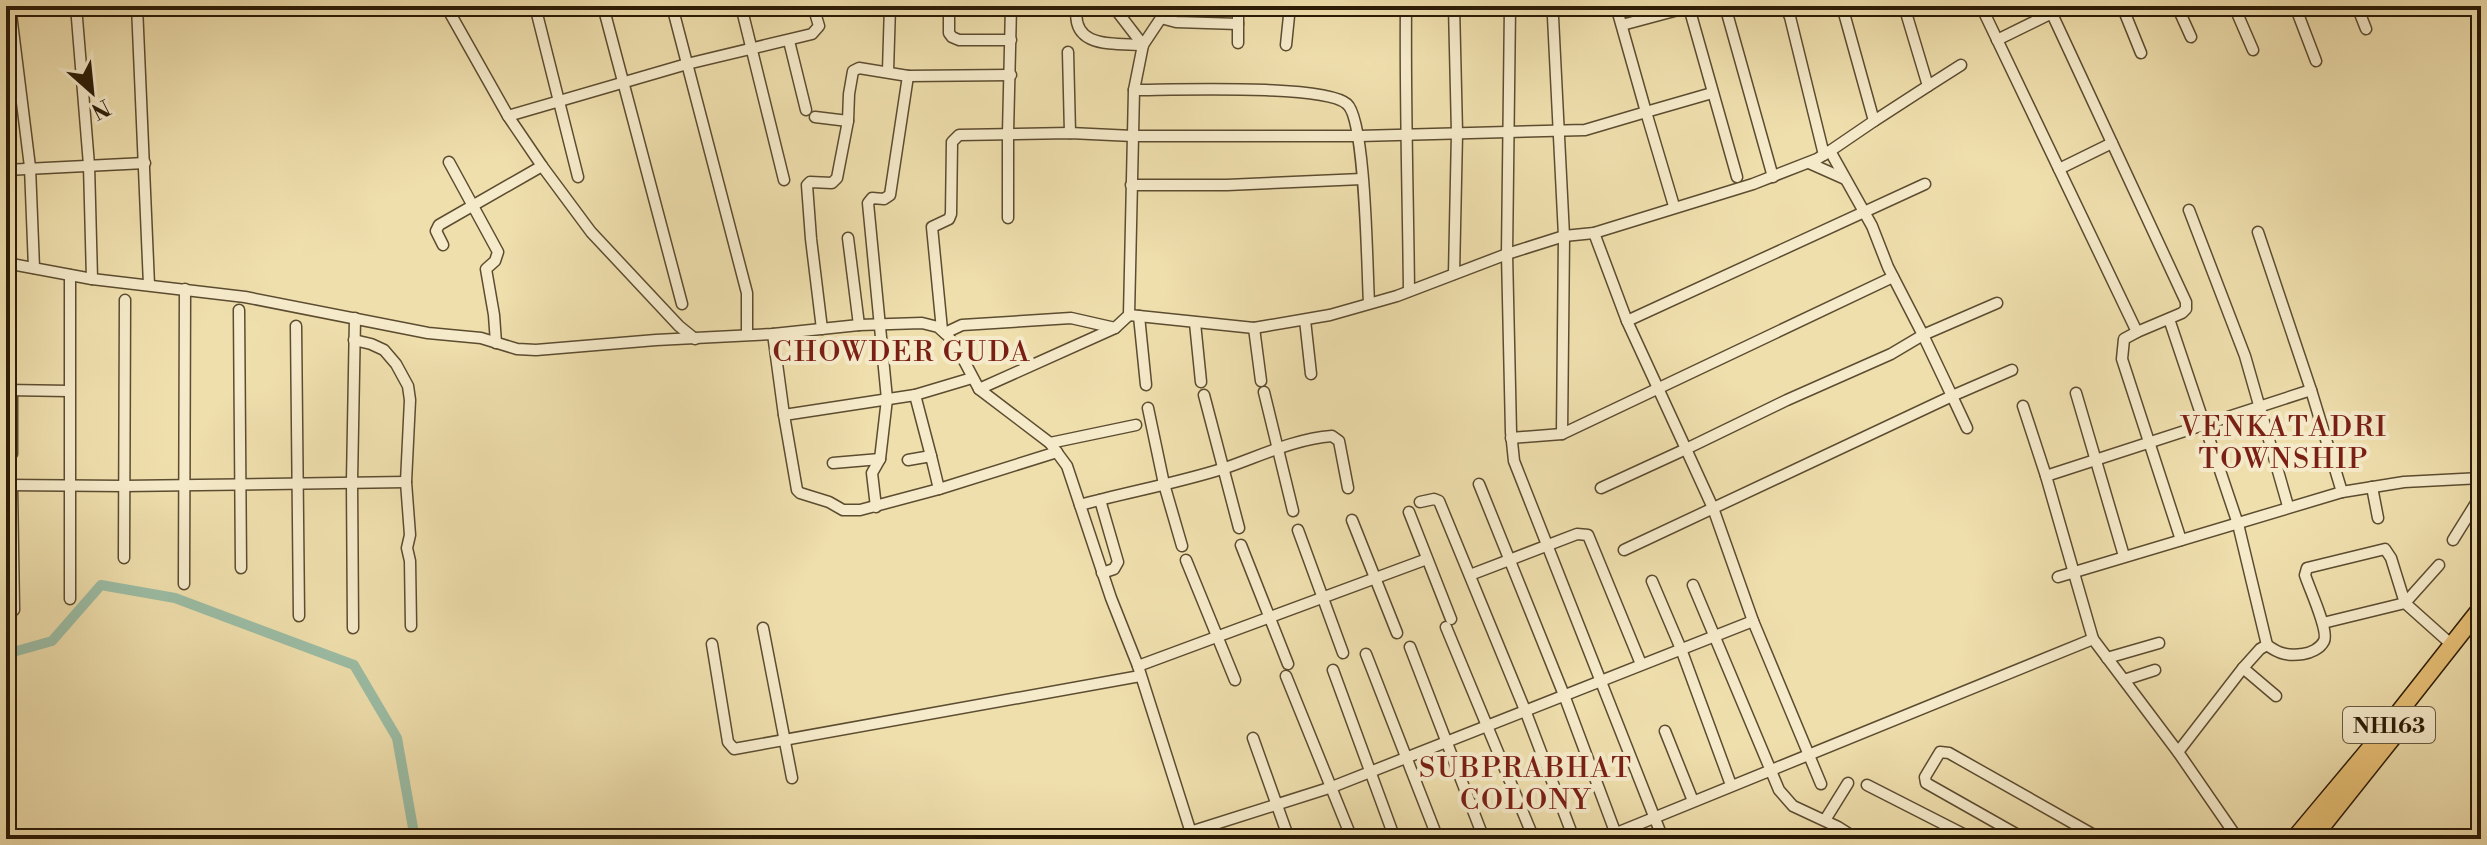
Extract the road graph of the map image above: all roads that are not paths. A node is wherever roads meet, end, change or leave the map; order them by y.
1 (32, 6) edge
2 (76, 6) edge
3 (137, 6) edge
4 (446, 6) edge
5 (535, 6) edge
6 (603, 6) edge
7 (672, 6) edge
8 (741, 6) edge
9 (813, 6) edge
10 (890, 6) edge
11 (949, 6) edge
12 (1011, 6) edge
13 (1077, 6) edge
14 (1113, 6) edge
15 (1169, 6) edge
16 (1238, 6) edge
17 (1290, 6) edge
18 (1406, 6) edge
19 (1454, 6) edge
20 (1510, 6) edge
21 (1554, 6) edge
22 (1616, 6) edge
23 (1725, 6) edge
24 (1785, 6) edge
25 (1842, 6) edge
26 (1904, 6) edge
27 (1981, 6) edge
28 (2122, 6) edge
29 (2177, 6) edge
30 (2234, 6) edge
31 (2295, 6) edge
32 (2357, 6) edge
33 (8, 7) edge
34 (1692, 8) edge
35 (1161, 18) junction
36 (1238, 24) junction
37 (1622, 25) junction
38 (2366, 29) dead end
39 (2191, 37) dead end
40 (1011, 40) junction
41 (1997, 40) junction
42 (789, 41) junction
43 (1238, 43) dead end
44 (1143, 45) junction
45 (1286, 45) dead end
46 (752, 49) junction
47 (2253, 50) dead end
48 (1068, 52) dead end
49 (2141, 53) dead end
50 (2316, 61) dead end
51 (687, 64) junction
52 (1961, 65) dead end
53 (888, 71) junction
54 (1011, 75) junction
55 (908, 76) junction
56 (623, 83) junction
57 (1928, 86) junction
58 (1134, 90) junction
59 (1712, 93) junction
60 (559, 100) junction
61 (1646, 112) junction
62 (508, 116) junction
63 (848, 121) junction
64 (1874, 121) junction
65 (1557, 130) junction
66 (1510, 131) junction
67 (1008, 133) junction
68 (1070, 133) junction
69 (1457, 133) junction
70 (1408, 135) junction
71 (1133, 136) junction
72 (1359, 136) junction
73 (2112, 143) junction
74 (1827, 153) junction
75 (449, 162) dead end
76 (145, 163) junction
77 (1809, 163) junction
78 (89, 165) junction
79 (542, 166) junction
80 (30, 167) junction
81 (2059, 169) junction
82 (6, 170) edge
83 (578, 177) dead end
84 (1737, 177) dead end
85 (1773, 177) junction
86 (1362, 179) junction
87 (784, 180) dead end
88 (1846, 180) junction
89 (1925, 184) dead end
90 (1131, 185) junction
91 (474, 206) junction
92 (1674, 206) junction
93 (2189, 210) dead end
94 (1864, 211) junction
95 (1008, 218) dead end
96 (2258, 232) dead end
97 (1594, 233) junction
98 (1564, 236) junction
99 (848, 238) dead end
100 (443, 245) dead end
101 (1507, 254) junction
102 (6, 263) edge
103 (34, 268) junction
104 (1454, 274) junction
105 (70, 275) junction
106 (1893, 277) junction
107 (92, 279) junction
108 (149, 285) junction
109 (185, 289) junction
110 (1409, 291) junction
111 (125, 300) dead end
112 (1369, 303) junction
113 (1997, 303) dead end
114 (682, 304) dead end
115 (239, 310) dead end
116 (1134, 315) junction
117 (355, 318) junction
118 (2169, 319) junction
119 (1305, 320) junction
120 (1627, 321) junction
121 (1195, 323) junction
122 (859, 325) junction
123 (882, 325) junction
124 (296, 326) dead end
125 (1115, 328) junction
126 (1254, 328) junction
127 (822, 329) junction
128 (944, 332) junction
129 (2137, 332) junction
130 (747, 334) junction
131 (773, 334) junction
132 (1923, 335) junction
133 (695, 339) junction
134 (354, 340) junction
135 (496, 343) junction
136 (2012, 370) dead end
137 (1311, 374) dead end
138 (972, 378) junction
139 (1201, 382) dead end
140 (1146, 385) dead end
141 (1658, 388) junction
142 (979, 389) junction
143 (9, 390) edge
144 (2311, 390) junction
145 (69, 391) junction
146 (2076, 393) dead end
147 (915, 395) junction
148 (1204, 395) dead end
149 (1952, 396) junction
150 (887, 399) junction
151 (2023, 406) dead end
152 (2257, 406) junction
153 (1148, 408) dead end
154 (784, 415) junction
155 (2204, 424) junction
156 (1136, 425) dead end
157 (1967, 428) dead end
158 (1562, 434) junction
159 (1511, 438) junction
160 (2151, 443) junction
161 (1054, 447) junction
162 (1278, 448) junction
163 (1686, 449) junction
164 (12, 454) dead end
165 (931, 456) junction
166 (880, 459) junction
167 (2096, 459) junction
168 (908, 460) dead end
169 (833, 463) dead end
170 (1223, 468) junction
171 (2046, 476) junction
172 (2481, 478) edge
173 (352, 481) junction
174 (298, 482) junction
175 (406, 482) junction
176 (184, 484) junction
177 (242, 484) junction
178 (1164, 484) junction
179 (1479, 484) dead end
180 (9, 485) edge
181 (69, 485) junction
182 (124, 486) junction
183 (2372, 487) junction
184 (1348, 488) dead end
185 (1601, 488) dead end
186 (939, 489) junction
187 (2342, 492) junction
188 (2481, 495) edge
189 (1100, 500) junction
190 (1420, 502) dead end
191 (1080, 505) junction
192 (2288, 506) junction
193 (876, 507) junction
194 (1713, 508) junction
195 (1293, 511) dead end
196 (1409, 512) dead end
197 (2378, 518) dead end
198 (1352, 520) dead end
199 (2238, 524) junction
200 (1239, 528) dead end
201 (1298, 530) dead end
202 (2181, 540) junction
203 (2453, 540) dead end
204 (1241, 545) dead end
205 (1547, 545) junction
206 (1182, 546) dead end
207 (1624, 550) dead end
208 (2124, 556) junction
209 (124, 558) dead end
210 (1427, 559) junction
211 (1186, 560) dead end
212 (1508, 560) junction
213 (2439, 565) dead end
214 (241, 568) dead end
215 (1102, 573) junction
216 (2075, 573) junction
217 (1470, 575) junction
218 (1375, 577) junction
219 (2058, 577) dead end
220 (1652, 581) dead end
221 (184, 584) dead end
222 (1693, 585) dead end
223 (1322, 596) junction
224 (70, 599) dead end
225 (2405, 603) junction
226 (2481, 608) edge
227 (14, 610) dead end
228 (299, 616) dead end
229 (1269, 616) junction
230 (1753, 621) junction
231 (2323, 623) junction
232 (2481, 624) edge
233 (411, 626) dead end
234 (353, 628) dead end
235 (763, 628) dead end
236 (1397, 633) dead end
237 (1217, 636) junction
238 (1714, 637) junction
239 (2093, 639) junction
240 (2159, 643) dead end
241 (712, 644) dead end
242 (2267, 645) junction
243 (2452, 645) junction
244 (1410, 647) dead end
245 (1681, 649) junction
246 (1343, 653) dead end
247 (1366, 654) dead end
248 (2107, 658) junction
249 (1641, 664) junction
250 (2243, 668) junction
251 (1333, 670) dead end
252 (2155, 670) dead end
253 (1139, 671) junction
254 (1235, 680) dead end
255 (1602, 680) junction
256 (2124, 680) junction
257 (1564, 695) junction
258 (2276, 696) dead end
259 (1525, 710) junction
260 (1487, 726) junction
261 (1665, 731) dead end
262 (1253, 738) dead end
263 (785, 740) junction
264 (1445, 743) junction
265 (2178, 752) junction
266 (1808, 754) junction
267 (1406, 757) junction
268 (1770, 770) junction
269 (1369, 772) junction
270 (792, 778) dead end
271 (1848, 783) dead end
272 (1821, 784) dead end
273 (1731, 785) junction
274 (1867, 785) dead end
275 (1332, 787) junction
276 (1693, 801) junction
277 (1277, 806) junction
278 (1654, 817) junction
279 (1825, 820) junction
280 (1192, 836) edge
281 (1617, 836) edge
282 (1289, 839) edge
283 (1352, 839) edge
284 (1395, 839) edge
285 (1438, 839) edge
286 (1484, 839) edge
287 (1534, 839) edge
288 (1574, 839) edge
289 (1602, 839) edge
290 (1663, 839) edge
291 (1857, 839) edge
292 (1972, 839) edge
293 (2025, 839) edge
294 (2101, 839) edge
295 (2238, 839) edge
296 (2294, 839) edge
297 (2312, 839) edge

1 - 33 street
2 - 78 street
3 - 76 street
4 - 62 street
5 - 60 street
6 - 56 street
7 - 51 street
8 - 46 street
9 - 42 street
10 - 53 street
11 - 40 street
12 - 40 street
13 - 44 street
14 - 44 street
15 - 35 street
16 - 36 street
17 - 45 street
18 - 70 street
19 - 69 street
20 - 66 street
21 - 65 street
22 - 37 street
23 - 85 street
24 - 74 street
25 - 64 street
26 - 57 street
27 - 41 street
28 - 49 street
29 - 39 street
30 - 47 street
31 - 50 street
32 - 38 street
33 - 80 street
34 - 37 street
34 - 59 street
35 - 36 street
35 - 44 street
36 - 43 street
37 - 61 street
40 - 54 street
41 - 73 street
41 - 81 street
42 - 46 street
42 - 63 street
44 - 58 street
46 - 51 street
46 - 87 street
48 - 68 street
51 - 56 street
51 - 130 street
52 - 57 street
53 - 55 street
53 - 63 street
54 - 55 street
54 - 67 street
55 - 123 street
56 - 60 street
56 - 114 street
57 - 64 street
58 - 71 street
58 - 72 street
59 - 61 street
59 - 84 street
60 - 62 street
60 - 83 street
61 - 65 street
61 - 92 street
62 - 79 street
63 - 127 street
64 - 74 street
65 - 66 street
65 - 98 street
66 - 69 street
66 - 101 street
67 - 68 street
67 - 95 street
67 - 128 street
68 - 71 street
69 - 70 street
69 - 104 street
70 - 72 street
70 - 110 street
71 - 72 street
71 - 90 street
72 - 86 street
73 - 81 street
73 - 118 street
74 - 77 street
74 - 88 street
75 - 91 street
76 - 78 street
76 - 108 street
77 - 85 street
77 - 88 street
78 - 80 street
78 - 107 street
79 - 91 street
79 - 133 street
80 - 82 street
80 - 103 street
81 - 129 street
85 - 92 street
86 - 90 street
86 - 112 street
88 - 94 street
89 - 94 street
90 - 116 street
91 - 100 street
91 - 135 street
92 - 97 street
93 - 152 street
94 - 106 street
94 - 120 street
96 - 144 street
97 - 98 street
97 - 120 street
98 - 101 street
98 - 158 street
99 - 122 street
101 - 104 street
101 - 159 street
102 - 103 street
103 - 105 street
104 - 110 street
105 - 107 street
105 - 145 street
106 - 132 street
106 - 141 street
107 - 108 street
108 - 109 street
109 - 117 street
109 - 176 street
110 - 112 street
111 - 182 street
112 - 119 street
113 - 132 street
115 - 177 street
116 - 121 street
116 - 125 street
116 - 140 street
117 - 134 street
117 - 135 street
118 - 129 street
118 - 155 street
119 - 126 street
119 - 137 street
120 - 141 street
121 - 126 street
121 - 139 street
122 - 123 street
122 - 127 street
123 - 128 street
123 - 150 street
124 - 174 street
125 - 128 street
125 - 142 street
126 - 162 street
127 - 131 street
128 - 138 street
129 - 160 street
130 - 131 street
130 - 133 street
131 - 154 street
132 - 149 street
132 - 163 street
133 - 135 street
134 - 173 street
134 - 175 street
136 - 149 street
138 - 142 street
138 - 147 street
141 - 158 street
141 - 163 street
142 - 161 street
143 - 145 street
143 - 164 street
144 - 152 street
144 - 187 street
145 - 181 street
146 - 167 street
147 - 150 street
147 - 165 street
148 - 170 street
149 - 157 street
149 - 194 street
150 - 154 street
150 - 166 street
151 - 171 street
152 - 155 street
152 - 192 street
153 - 178 street
154 - 193 street
155 - 160 street
155 - 199 street
156 - 161 street
158 - 159 street
159 - 205 street
160 - 167 street
160 - 202 street
161 - 186 street
161 - 191 street
162 - 170 street
162 - 184 street
162 - 195 street
163 - 185 street
163 - 194 street
165 - 168 street
165 - 186 street
166 - 169 street
166 - 193 street
167 - 171 street
167 - 208 street
170 - 178 street
170 - 200 street
171 - 216 street
172 - 183 street
173 - 174 street
173 - 175 street
173 - 234 street
174 - 177 street
174 - 228 street
175 - 233 street
176 - 177 street
176 - 182 street
176 - 221 street
177 - 214 street
178 - 189 street
178 - 206 street
179 - 212 street
180 - 181 street
180 - 227 street
181 - 182 street
181 - 224 street
182 - 209 street
183 - 187 street
183 - 197 street
186 - 193 street
187 - 192 street
188 - 203 street
189 - 191 street
189 - 215 street
190 - 217 street
191 - 215 street
192 - 199 street
194 - 207 street
194 - 230 street
196 - 210 street
198 - 218 street
199 - 202 street
199 - 242 street
201 - 223 street
202 - 208 street
204 - 229 street
205 - 212 street
205 - 249 street
205 - 255 street
208 - 216 street
210 - 218 street
210 - 260 street
211 - 237 street
212 - 217 street
212 - 257 street
213 - 225 street
215 - 253 street
216 - 219 street
216 - 239 street
217 - 259 street
218 - 223 street
218 - 236 street
220 - 245 street
222 - 238 street
223 - 229 street
223 - 246 street
225 - 231 street
225 - 231 street
225 - 243 street
226 - 243 highway, NH163
229 - 237 street
229 - 275 street
230 - 238 street
230 - 266 street
231 - 242 street
232 - 297 highway, NH163
235 - 263 street
237 - 253 street
237 - 254 street
238 - 245 street
238 - 268 street
239 - 248 street
239 - 266 street
240 - 248 street
241 - 263 street
242 - 250 street
243 - 296 highway, NH163
244 - 264 street
245 - 249 street
245 - 273 street
247 - 267 street
248 - 256 street
249 - 255 street
250 - 258 street
250 - 265 street
251 - 269 street
252 - 256 street
253 - 263 street
253 - 280 street
255 - 257 street
255 - 278 street
256 - 265 street
257 - 259 street
257 - 281 street
259 - 260 street
259 - 288 street
260 - 264 street
260 - 287 street
261 - 276 street
262 - 277 street
263 - 270 street
264 - 267 street
264 - 286 street
265 - 295 street
266 - 268 street
266 - 272 street
267 - 269 street
267 - 285 street
268 - 273 street
268 - 279 street
269 - 275 street
269 - 284 street
271 - 279 street
273 - 276 street
274 - 292 street
275 - 277 street
275 - 283 street
276 - 278 street
277 - 280 street
277 - 282 street
278 - 281 street
278 - 290 street
279 - 291 street
281 - 289 street
293 - 294 street

